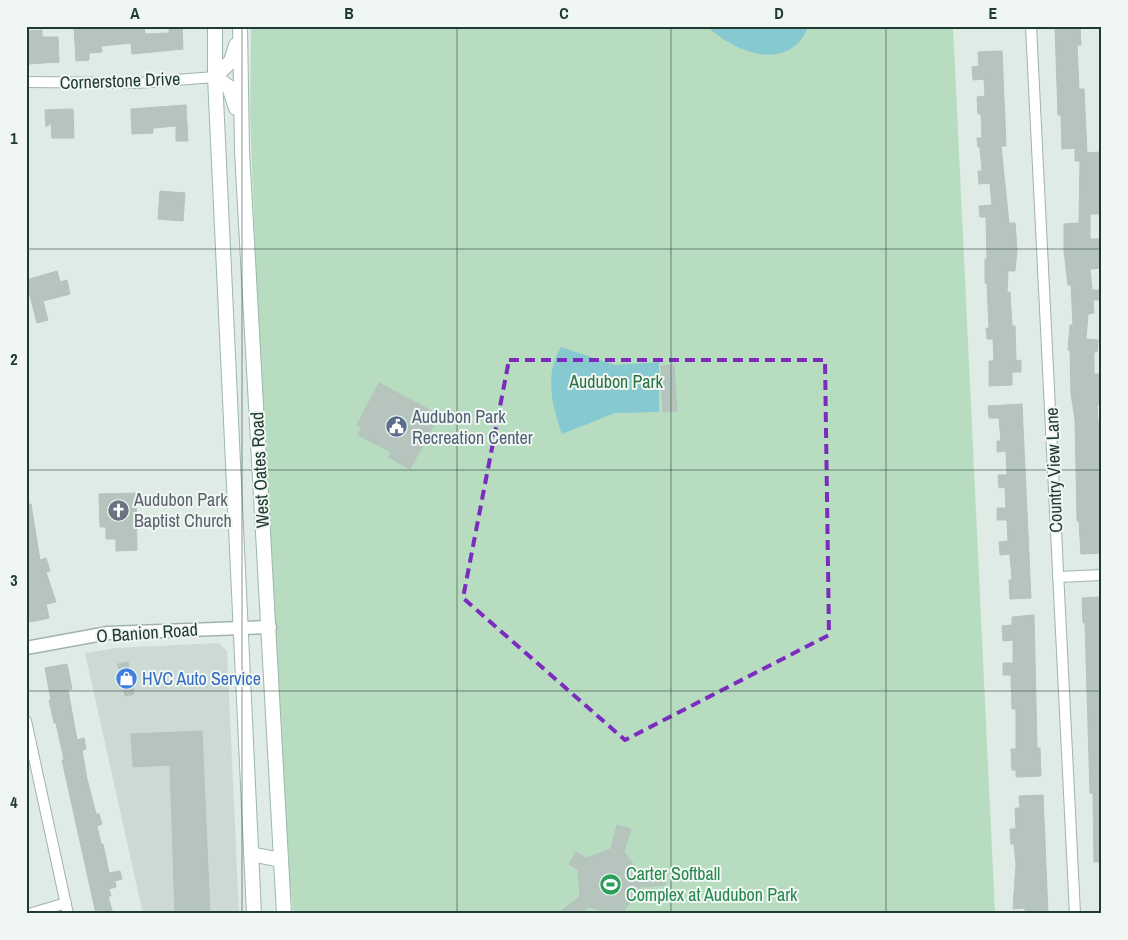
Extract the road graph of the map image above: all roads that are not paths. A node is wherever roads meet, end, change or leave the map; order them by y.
1 (215, 26) edge
2 (1031, 26) edge
3 (240, 32) edge
4 (215, 77) junction
5 (26, 82) edge
6 (242, 151) junction
7 (1102, 574) edge
8 (1058, 577) junction
9 (270, 627) junction
10 (240, 628) junction
11 (26, 648) edge
12 (26, 721) edge
13 (31, 764) edge
14 (251, 854) junction
15 (280, 860) junction
16 (66, 903) junction
17 (28, 914) edge
18 (68, 914) edge
19 (254, 914) edge
20 (284, 914) edge
21 (1075, 914) edge

1 - 4 main road, West Oates Road
2 - 8 street, Country View Lane
3 - 4 main road
3 - 6 main road, West Oates Road
4 - 5 street, Cornerstone Drive
4 - 6 main road
4 - 10 main road, West Oates Road
6 - 9 main road, West Oates Road
7 - 8 street
8 - 21 street, Country View Lane
9 - 10 street, O Banion Road
9 - 15 main road, West Oates Road
10 - 11 street, O Banion Road
10 - 14 main road, West Oates Road
12 - 13 street
13 - 16 street
14 - 15 main road
14 - 19 main road, West Oates Road
15 - 20 main road, West Oates Road
16 - 17 street
16 - 18 street

